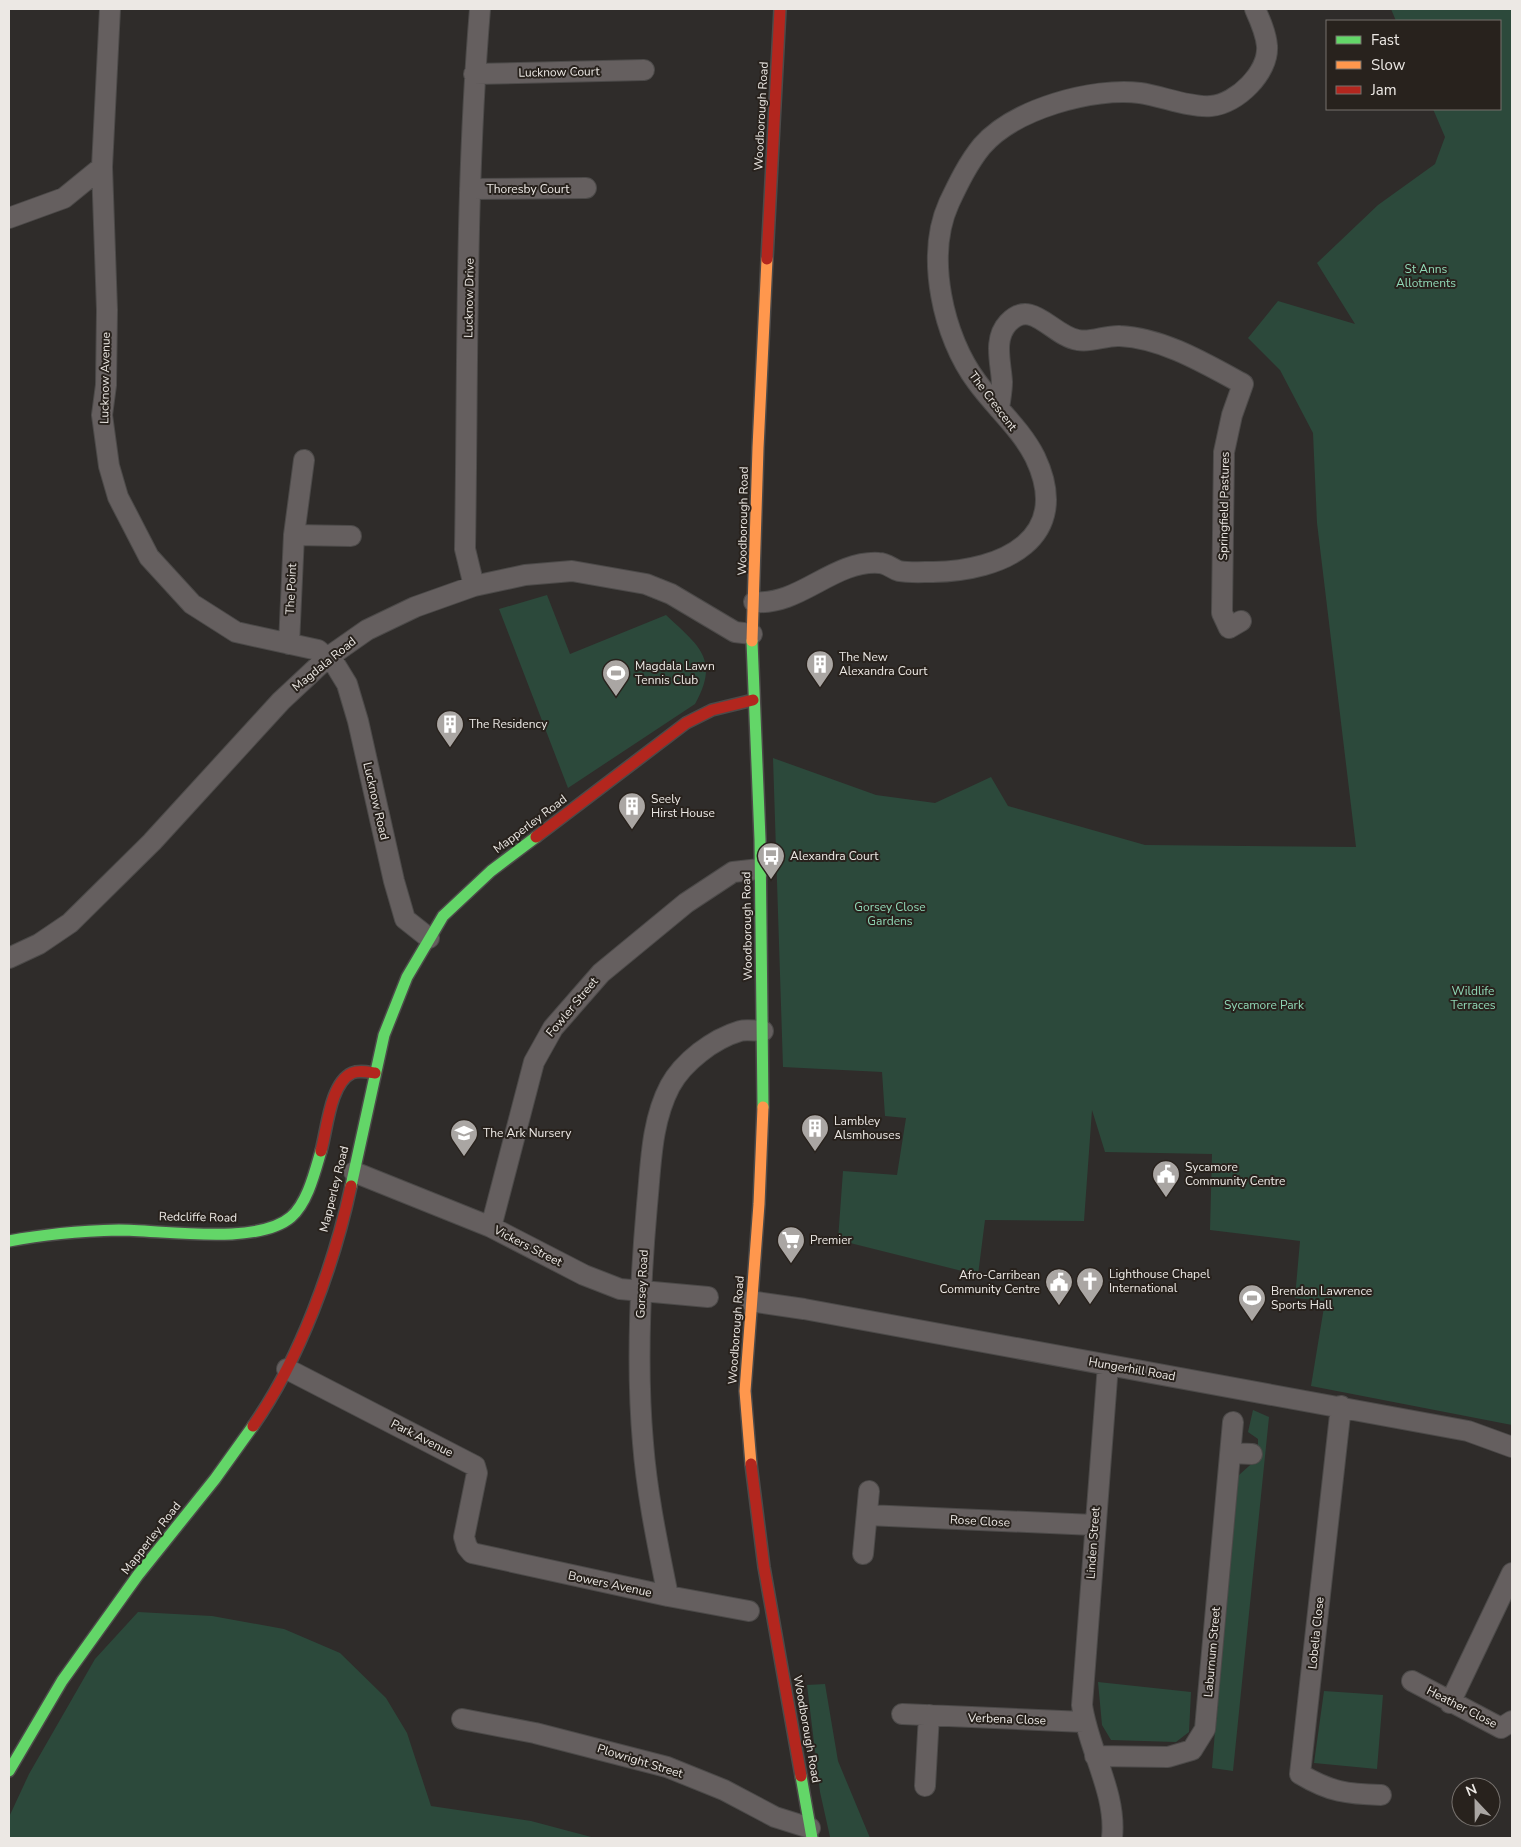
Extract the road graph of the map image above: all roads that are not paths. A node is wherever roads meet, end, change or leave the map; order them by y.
1 (110, 9) edge
2 (480, 9) edge
3 (780, 9) edge
4 (1255, 9) edge
5 (644, 70) dead end
6 (474, 74) junction
7 (102, 167) junction
8 (586, 188) dead end
9 (470, 189) junction
10 (9, 218) edge
11 (998, 409) junction
12 (304, 460) dead end
13 (294, 535) junction
14 (351, 536) dead end
15 (474, 586) junction
16 (754, 602) junction
17 (1241, 621) dead end
18 (752, 634) junction
19 (289, 644) junction
20 (327, 658) junction
21 (753, 700) junction
22 (760, 869) junction
23 (429, 938) junction
24 (9, 958) edge
25 (763, 1031) junction
26 (375, 1073) junction
27 (354, 1172) junction
28 (490, 1227) junction
29 (9, 1241) edge
30 (641, 1292) junction
31 (708, 1297) dead end
32 (750, 1301) junction
33 (1108, 1365) junction
34 (287, 1369) junction
35 (1341, 1406) junction
36 (1234, 1422) dead end
37 (1512, 1446) edge
38 (1231, 1453) junction
39 (1252, 1454) dead end
40 (868, 1491) dead end
41 (866, 1515) junction
42 (1094, 1526) junction
43 (472, 1553) joint
44 (864, 1554) dead end
45 (1512, 1573) edge
46 (668, 1596) junction
47 (749, 1611) dead end
48 (1412, 1681) dead end
49 (1450, 1703) junction
50 (902, 1714) dead end
51 (929, 1716) junction
52 (462, 1719) dead end
53 (1512, 1721) edge
54 (1084, 1722) junction
55 (1095, 1756) junction
56 (9, 1771) edge
57 (925, 1786) dead end
58 (1381, 1795) dead end
59 (811, 1833) edge
60 (1112, 1838) edge

1 - 7 street, Lucknow Avenue
2 - 6 street, Lucknow Drive
3 - 16 main road, Woodborough Road
4 - 11 street, The Crescent
5 - 6 street, Lucknow Court
6 - 9 street, Lucknow Drive
7 - 10 street
7 - 19 street, Lucknow Avenue
8 - 9 street, Thoresby Court
9 - 15 street, Lucknow Drive
11 - 16 street, The Crescent
11 - 17 street, Springfield Pastures
12 - 13 street, The Point
13 - 14 street
13 - 19 street, The Point
15 - 18 street, Magdala Road
15 - 20 street, Magdala Road
16 - 18 main road, Woodborough Road
18 - 21 main road, Woodborough Road
19 - 20 street, Lucknow Avenue
20 - 23 street, Lucknow Road
20 - 24 street, Magdala Road
21 - 22 main road, Woodborough Road
21 - 23 main road, Mapperley Road
22 - 25 main road, Woodborough Road
22 - 28 street, Fowler Street
23 - 26 main road, Mapperley Road
25 - 30 street, Gorsey Road
25 - 32 main road, Woodborough Road
26 - 27 main road, Mapperley Road
26 - 29 main road, Redcliffe Road
27 - 28 street, Vickers Street
27 - 34 main road, Mapperley Road
28 - 30 street, Vickers Street
30 - 31 street, Vickers Street
30 - 46 street, Gorsey Road
32 - 33 street, Hungerhill Road
32 - 59 main road, Woodborough Road
33 - 35 street, Hungerhill Road
33 - 42 street, Linden Street
34 - 43 street, Park Avenue
34 - 56 main road, Mapperley Road
35 - 37 street, Hungerhill Road
35 - 58 street, Lobelia Close
36 - 38 street, Laburnum Street
38 - 39 street
38 - 55 street, Laburnum Street
40 - 41 street
41 - 42 street, Rose Close
41 - 44 street
42 - 54 street, Linden Street
43 - 46 street, Bowers Avenue
45 - 49 street
46 - 47 street, Bowers Avenue
48 - 49 street, Heather Close
49 - 53 street, Heather Close
50 - 51 street, Verbena Close
51 - 54 street, Verbena Close
51 - 57 street
52 - 59 street, Plowright Street
54 - 55 street, Linden Street
55 - 60 street, Linden Street

